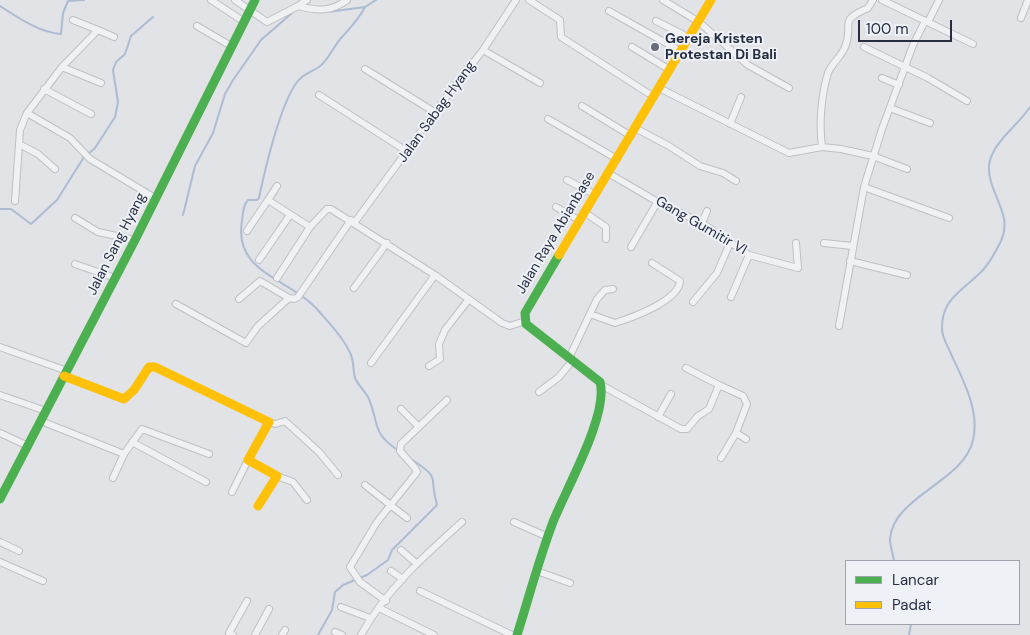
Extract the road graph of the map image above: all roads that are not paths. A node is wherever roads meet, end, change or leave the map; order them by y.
1 (211, 0) edge
2 (235, 0) edge
3 (255, 0) edge
4 (307, 0) edge
5 (347, 0) edge
6 (516, 0) edge
7 (528, 0) edge
8 (663, 0) edge
9 (711, 0) edge
10 (873, 0) edge
11 (882, 0) edge
12 (939, 0) edge
13 (1028, 0) edge
14 (298, 6) junction
15 (249, 10) junction
16 (609, 11) dead end
17 (1021, 18) dead end
18 (72, 20) dead end
19 (243, 21) junction
20 (656, 21) dead end
21 (699, 22) junction
22 (927, 22) junction
23 (197, 26) dead end
24 (98, 30) junction
25 (114, 37) dead end
26 (690, 38) junction
27 (973, 44) dead end
28 (231, 46) junction
29 (632, 47) dead end
30 (864, 47) dead end
31 (483, 50) junction
32 (682, 52) junction
33 (62, 67) junction
34 (906, 68) junction
35 (365, 69) dead end
36 (670, 70) junction
37 (882, 78) dead end
38 (101, 83) dead end
39 (540, 83) dead end
40 (899, 85) junction
41 (659, 88) junction
42 (789, 88) dead end
43 (44, 89) junction
44 (319, 95) dead end
45 (654, 97) junction
46 (741, 97) dead end
47 (968, 101) dead end
48 (582, 106) dead end
49 (890, 108) junction
50 (27, 113) junction
51 (436, 113) junction
52 (90, 114) dead end
53 (548, 119) dead end
54 (930, 123) dead end
55 (730, 124) junction
56 (633, 132) junction
57 (19, 144) junction
58 (822, 147) junction
59 (408, 152) junction
60 (873, 156) junction
61 (616, 159) junction
62 (55, 169) dead end
63 (907, 169) dead end
64 (608, 173) junction
65 (567, 180) dead end
66 (736, 181) dead end
67 (277, 186) dead end
68 (864, 187) junction
69 (594, 194) junction
70 (155, 198) junction
71 (268, 200) junction
72 (15, 201) dead end
73 (658, 201) junction
74 (556, 207) dead end
75 (706, 211) dead end
76 (584, 212) junction
77 (290, 214) junction
78 (75, 218) dead end
79 (949, 218) dead end
80 (579, 220) junction
81 (353, 221) junction
82 (702, 223) junction
83 (310, 227) junction
84 (247, 231) dead end
85 (606, 239) dead end
86 (135, 240) junction
87 (387, 243) junction
88 (730, 243) junction
89 (796, 243) dead end
90 (824, 243) dead end
91 (852, 246) junction
92 (631, 247) dead end
93 (749, 255) junction
94 (259, 260) dead end
95 (850, 261) junction
96 (652, 262) dead end
97 (75, 264) dead end
98 (435, 274) junction
99 (907, 276) dead end
100 (115, 278) junction
101 (277, 278) dead end
102 (354, 288) dead end
103 (613, 289) dead end
104 (731, 297) dead end
105 (289, 298) junction
106 (239, 299) dead end
107 (468, 299) junction
108 (693, 302) dead end
109 (176, 304) dead end
110 (590, 314) junction
111 (525, 321) junction
112 (839, 326) dead end
113 (0, 347) edge
114 (571, 360) junction
115 (371, 363) dead end
116 (430, 366) dead end
117 (686, 368) dead end
118 (66, 373) junction
119 (719, 385) junction
120 (603, 386) junction
121 (539, 392) dead end
122 (671, 394) dead end
123 (0, 395) edge
124 (447, 400) dead end
125 (401, 409) dead end
126 (46, 411) junction
127 (658, 417) junction
128 (41, 421) junction
129 (269, 422) junction
130 (418, 426) junction
131 (0, 433) edge
132 (736, 433) junction
133 (746, 439) dead end
134 (132, 442) junction
135 (28, 446) junction
136 (124, 454) junction
137 (209, 454) dead end
138 (721, 458) dead end
139 (248, 460) junction
140 (338, 475) dead end
141 (276, 476) junction
142 (112, 478) dead end
143 (206, 482) dead end
144 (364, 485) dead end
145 (232, 492) dead end
146 (0, 500) edge
147 (307, 500) dead end
148 (258, 506) dead end
149 (391, 506) junction
150 (406, 518) dead end
151 (462, 522) dead end
152 (514, 522) dead end
153 (548, 537) junction
154 (0, 542) edge
155 (401, 550) dead end
156 (19, 551) dead end
157 (0, 562) edge
158 (417, 564) junction
159 (391, 571) dead end
160 (537, 571) junction
161 (403, 580) junction
162 (43, 581) dead end
163 (570, 583) dead end
164 (420, 591) dead end
165 (247, 600) dead end
166 (386, 600) junction
167 (341, 607) dead end
168 (379, 608) junction
169 (269, 609) dead end
170 (370, 618) junction
171 (230, 634) edge
172 (255, 635) edge
173 (361, 635) edge
174 (434, 635) edge
175 (512, 635) edge
176 (517, 635) edge

1 - 19 street
2 - 15 street
3 - 15 street, Jalan Sang Hyang
4 - 14 street
5 - 14 street
6 - 31 street, Jalan Sabag Hyang
7 - 45 street
8 - 21 street
9 - 21 street, Jalan Raya Abianbase
10 - 58 street
11 - 22 street
12 - 22 street
13 - 17 street
14 - 15 street
15 - 19 street, Jalan Sang Hyang
16 - 32 street
18 - 24 street
19 - 28 street, Jalan Sang Hyang
20 - 26 street
21 - 26 street, Jalan Raya Abianbase
21 - 42 street
22 - 27 street
22 - 34 street
23 - 28 street
24 - 25 street
24 - 33 street
26 - 32 street, Jalan Raya Abianbase
28 - 70 street, Jalan Sang Hyang
29 - 36 street
30 - 34 street
31 - 39 street
31 - 51 street, Jalan Sabag Hyang
32 - 36 street, Jalan Raya Abianbase
33 - 38 street
33 - 43 street
34 - 40 street
34 - 47 street
35 - 51 street
36 - 41 street, Jalan Raya Abianbase
37 - 40 street
40 - 49 street
41 - 45 street, Jalan Raya Abianbase
41 - 55 street
43 - 50 street
43 - 52 street
44 - 59 street
45 - 56 street, Jalan Raya Abianbase
46 - 55 street
48 - 56 street
49 - 54 street
49 - 60 street
50 - 57 street
50 - 70 street
51 - 59 street, Jalan Sabag Hyang
53 - 61 street
55 - 58 street
56 - 61 street, Jalan Raya Abianbase
56 - 66 street
57 - 62 street
57 - 72 street
58 - 60 street
59 - 81 street, Jalan Sabag Hyang
60 - 63 street
60 - 68 street
61 - 64 street, Jalan Raya Abianbase
64 - 69 street, Jalan Raya Abianbase
64 - 73 street, Gang Gumitir VI
65 - 69 street
67 - 71 street
68 - 79 street
68 - 91 street
69 - 76 street, Jalan Raya Abianbase
70 - 86 street, Jalan Sang Hyang
71 - 77 street
71 - 84 street
73 - 82 street, Gang Gumitir VI
73 - 92 street
74 - 80 street
75 - 82 street
76 - 80 street, Jalan Raya Abianbase
76 - 85 street
77 - 83 street
77 - 94 street
78 - 86 street
80 - 111 street, Jalan Raya Abianbase
81 - 83 street
81 - 87 street
81 - 105 street, Jalan Sabag Hyang
82 - 88 street, Gang Gumitir VI
83 - 101 street
86 - 100 street, Jalan Sang Hyang
87 - 98 street
87 - 102 street
88 - 93 street, Gang Gumitir VI
88 - 108 street
89 - 93 street, Gang Gumitir VI
90 - 91 street
91 - 95 street
93 - 104 street
95 - 99 street
95 - 112 street
96 - 110 street
97 - 100 street
98 - 107 street
98 - 115 street
100 - 118 street, Jalan Sang Hyang
103 - 110 street
105 - 106 street
105 - 109 street, Jalan Sabag Hyang
107 - 111 street
107 - 116 street
110 - 114 street
111 - 114 street
113 - 118 street
114 - 120 street
114 - 121 street
117 - 119 street
118 - 126 street, Jalan Sang Hyang
118 - 129 street
119 - 127 street
119 - 132 street
120 - 127 street
120 - 153 street
122 - 127 street
123 - 126 street
124 - 130 street
125 - 130 street
126 - 128 street, Jalan Sang Hyang
128 - 135 street, Jalan Sang Hyang
128 - 136 street
129 - 139 street
129 - 140 street
130 - 149 street
131 - 135 street
132 - 133 street
132 - 138 street
134 - 136 street
134 - 137 street
134 - 143 street
135 - 146 street, Jalan Sang Hyang
136 - 142 street
139 - 141 street
139 - 145 street
141 - 147 street
141 - 148 street
144 - 149 street
149 - 150 street
149 - 166 street
151 - 158 street
152 - 153 street
153 - 160 street
154 - 156 street
155 - 158 street
157 - 162 street
158 - 161 street
159 - 161 street
160 - 163 street
160 - 176 street
161 - 166 street
164 - 175 street
165 - 171 street
166 - 168 street
167 - 170 street
168 - 170 street
168 - 174 street
169 - 172 street
170 - 173 street

